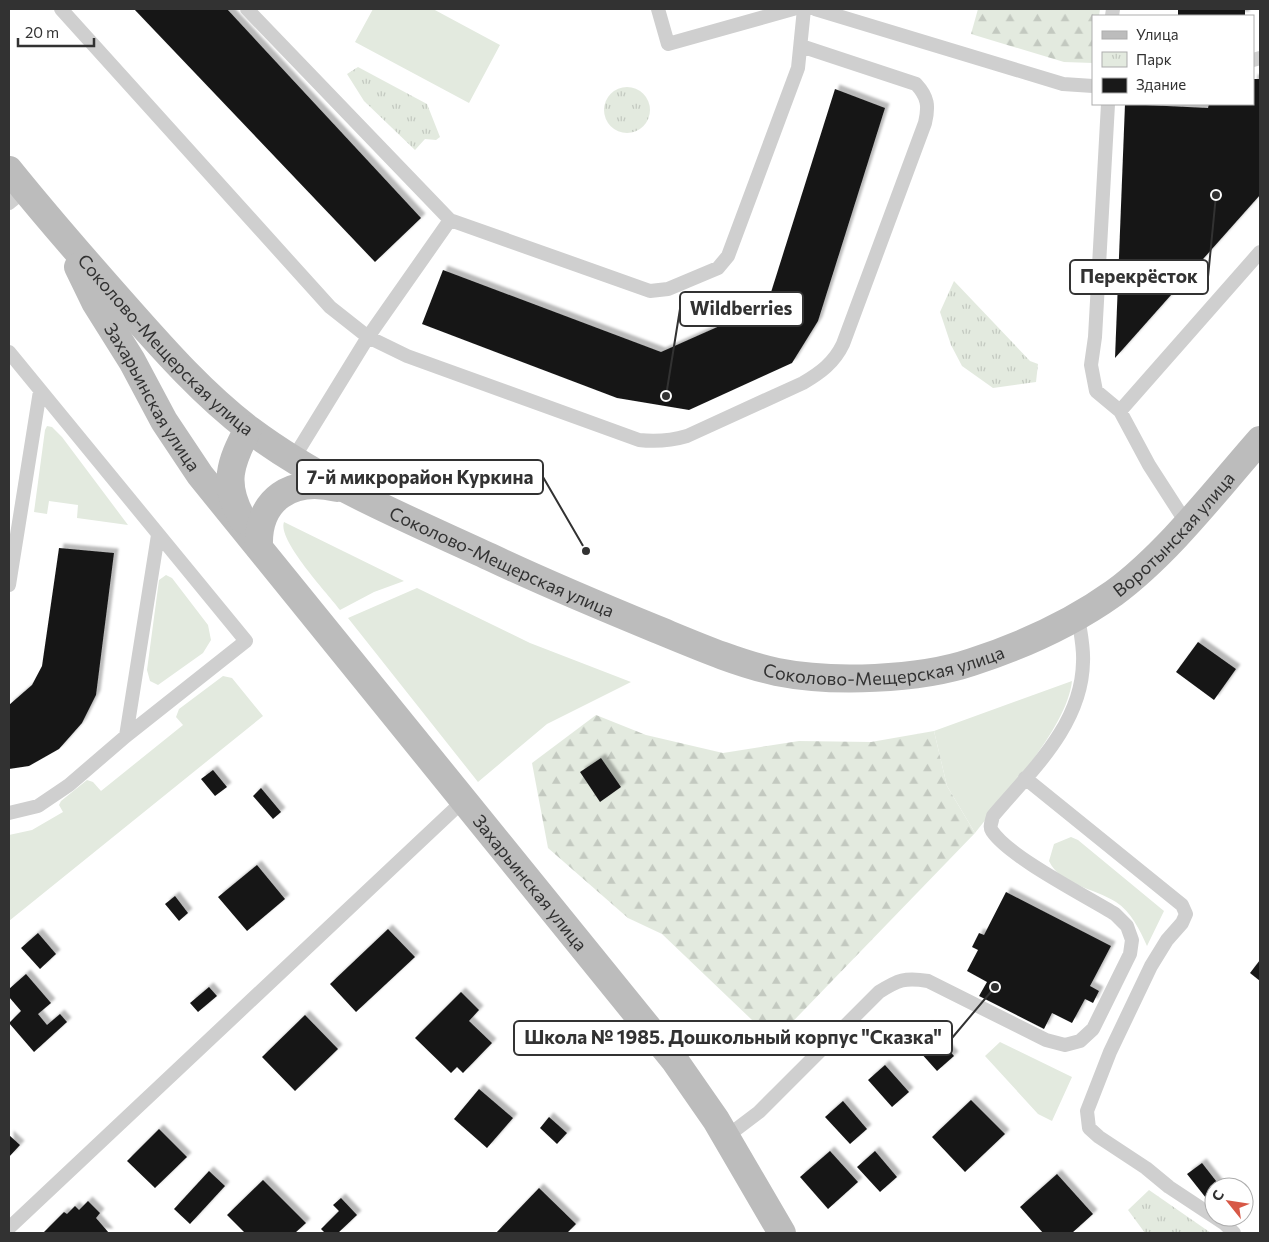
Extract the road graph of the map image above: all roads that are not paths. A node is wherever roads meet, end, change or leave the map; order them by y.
1 (61, 9) edge
2 (247, 9) edge
3 (658, 9) edge
4 (793, 9) edge
5 (804, 9) edge
6 (815, 9) edge
7 (801, 46) junction
8 (1092, 86) edge
9 (1108, 105) edge
10 (14, 188) edge
11 (450, 220) junction
12 (64, 236) junction
13 (1260, 252) edge
14 (368, 337) junction
15 (9, 352) edge
16 (40, 391) junction
17 (1120, 411) junction
18 (248, 429) junction
19 (1260, 440) edge
20 (293, 459) junction
21 (350, 491) junction
22 (1187, 524) junction
23 (158, 534) junction
24 (259, 547) junction
25 (11, 551) edge
26 (9, 585) edge
27 (1078, 616) junction
28 (126, 736) junction
29 (1025, 778) junction
30 (462, 802) junction
31 (9, 813) edge
32 (726, 1137) junction
33 (9, 1228) edge
34 (782, 1233) edge
35 (1234, 1233) edge

1 - 14 lane
2 - 11 lane
3 - 4 lane
5 - 7 lane
6 - 8 lane
7 - 11 lane
7 - 14 lane
9 - 17 lane
10 - 12 street, Соколово-Мещерская улица
11 - 14 lane
12 - 18 street, Соколово-Мещерская улица
12 - 24 street, Захарьинская улица
13 - 17 lane
14 - 20 lane
15 - 16 lane
16 - 23 lane
16 - 25 lane
17 - 22 lane
18 - 20 street, Соколово-Мещерская улица
18 - 24 street, Захарьинская улица
19 - 22 street, Воротынская улица
20 - 21 street, Соколово-Мещерская улица
21 - 24 street
21 - 27 street, Соколово-Мещерская улица
22 - 27 street, Воротынская улица
23 - 28 lane
23 - 28 lane
24 - 30 street, Захарьинская улица
25 - 26 lane
27 - 29 lane
28 - 31 lane
29 - 32 lane
29 - 35 lane
30 - 32 street, Захарьинская улица
30 - 33 lane
32 - 34 street, Захарьинская улица

